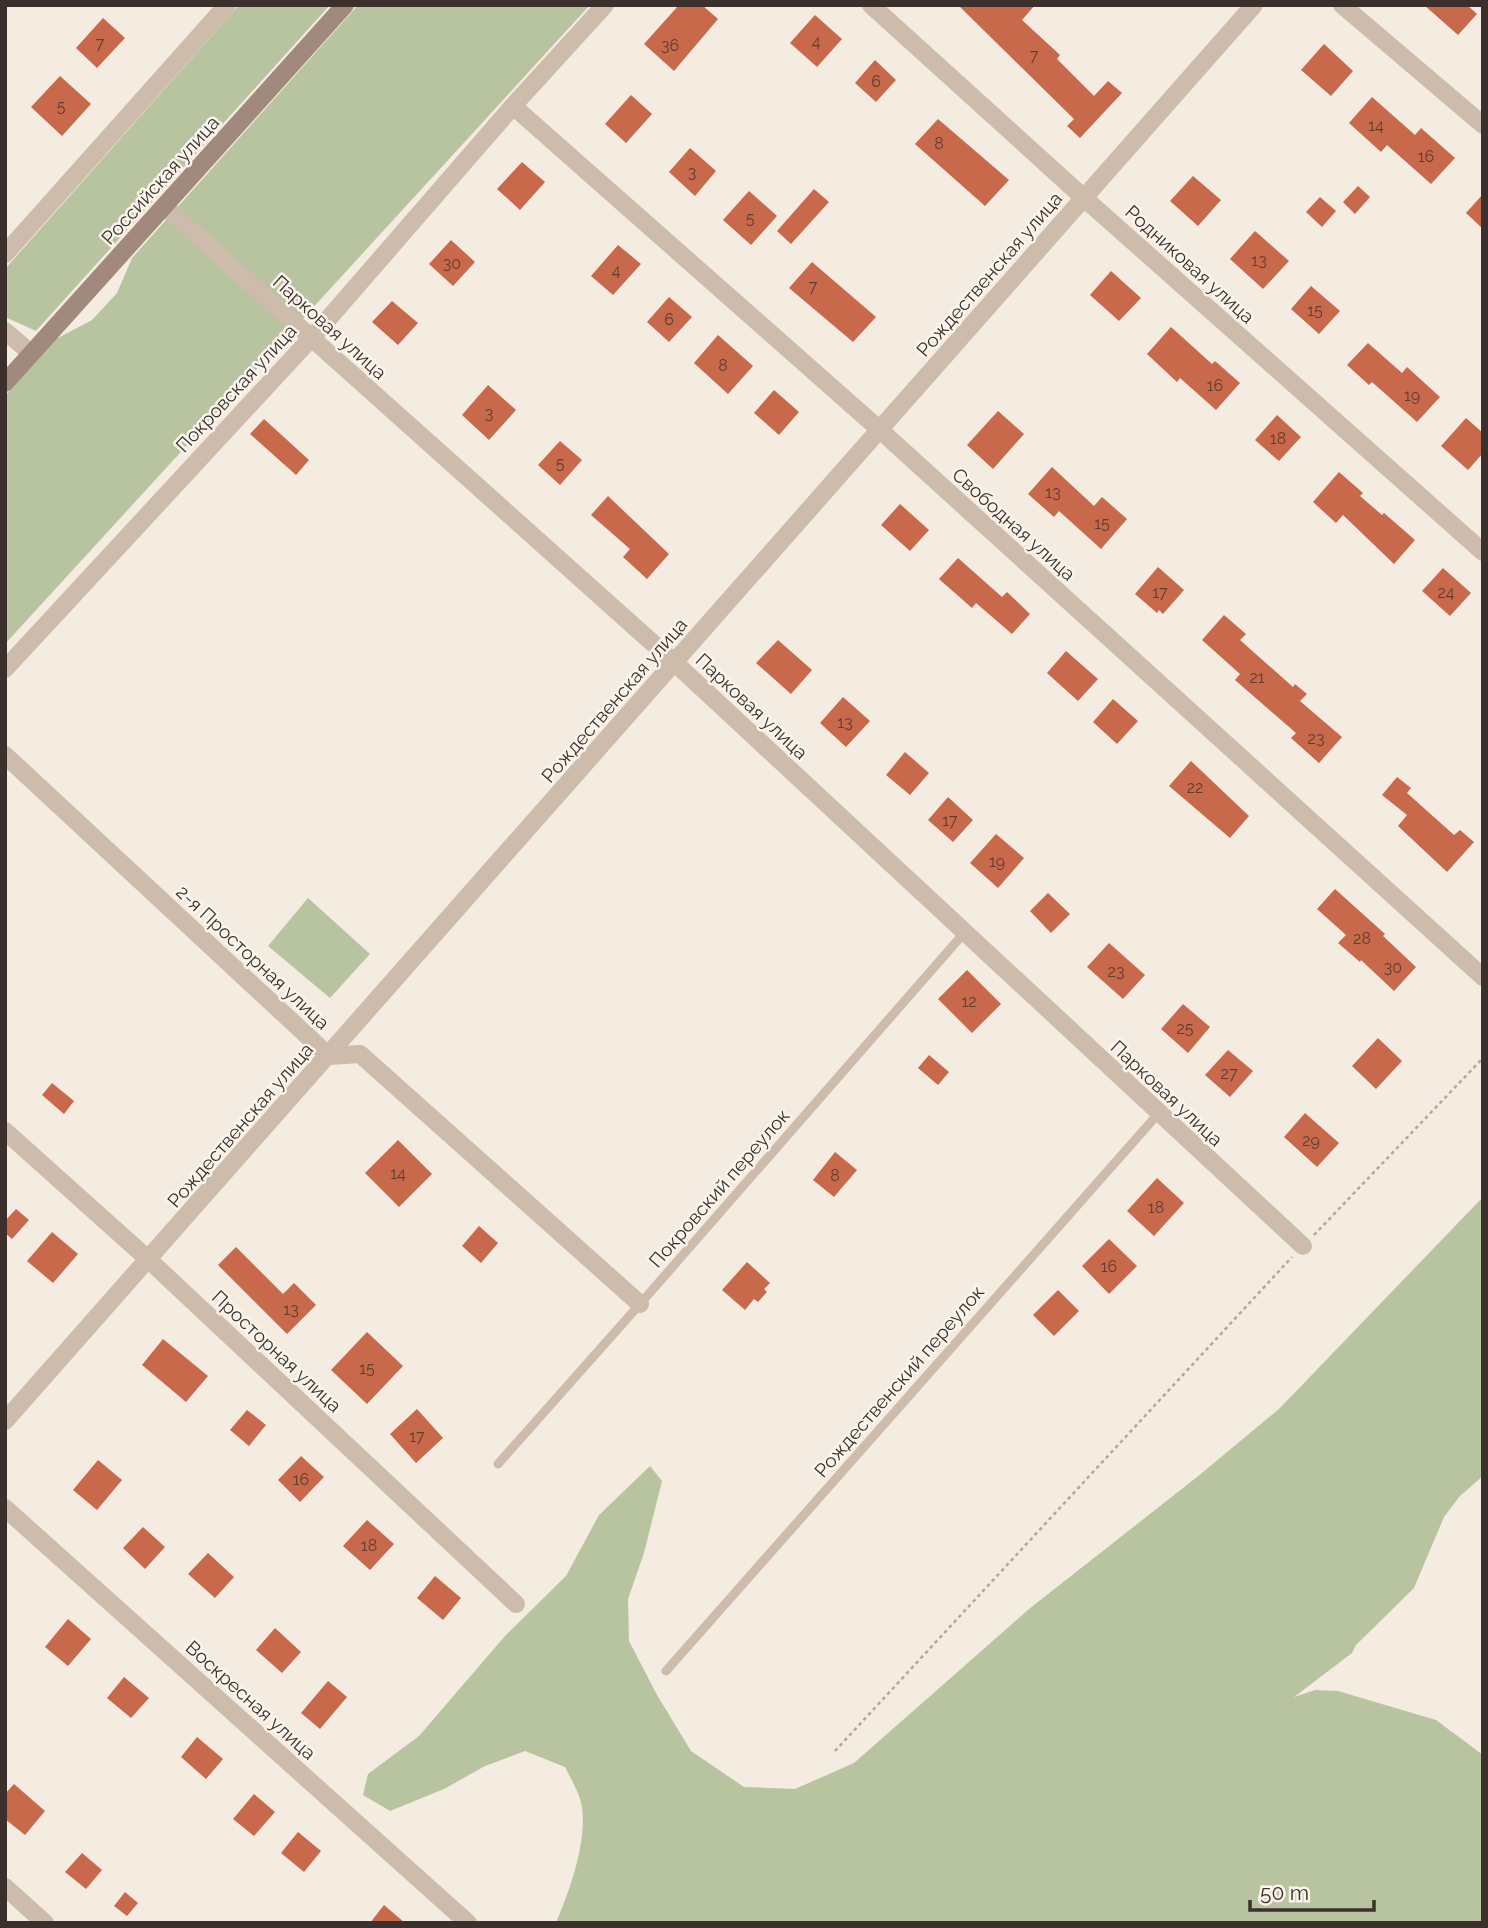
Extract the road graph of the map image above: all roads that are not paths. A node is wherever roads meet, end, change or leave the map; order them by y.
1 (227, 5) edge
2 (345, 5) edge
3 (605, 5) edge
4 (872, 5) edge
5 (1254, 5) edge
6 (1342, 5) edge
7 (513, 106) junction
8 (1483, 125) edge
9 (1084, 198) junction
10 (164, 206) junction
11 (5, 254) edge
12 (5, 331) edge
13 (311, 338) junction
14 (32, 354) junction
15 (5, 383) edge
16 (880, 430) junction
17 (1483, 552) edge
18 (675, 663) junction
19 (5, 669) edge
20 (5, 755) edge
21 (964, 933) junction
22 (1483, 977) edge
23 (329, 1056) junction
24 (1158, 1114) junction
25 (5, 1131) edge
26 (1303, 1246) road end
27 (149, 1260) junction
28 (640, 1304) junction
29 (5, 1421) edge
30 (498, 1464) dead end
31 (5, 1508) edge
32 (516, 1604) dead end
33 (666, 1671) dead end
34 (5, 1887) edge
35 (45, 1923) edge
36 (468, 1923) edge

1 - 11 street
2 - 10 main road, Российская улица
3 - 7 street, Покровская улица
4 - 9 street, Родниковая улица
5 - 9 street, Рождественская улица
6 - 8 street
7 - 13 street, Покровская улица
7 - 16 street, Свободная улица
9 - 16 street, Рождественская улица
9 - 17 street, Родниковая улица
10 - 13 street, Парковая улица
10 - 14 main road, Российская улица
12 - 14 street
13 - 18 street, Парковая улица
13 - 19 street, Покровская улица
14 - 15 main road, Российская улица
16 - 18 street, Рождественская улица
16 - 22 street, Свободная улица
18 - 21 street, Парковая улица
18 - 23 street, Рождественская улица
20 - 23 street, 2-я Просторная улица
21 - 24 street, Парковая улица
21 - 28 lane, Покровский переулок
23 - 27 street, Рождественская улица
23 - 28 street, 2-я Просторная улица
24 - 26 street, Парковая улица
24 - 33 lane, Рождественский переулок
25 - 27 street, Просторная улица
27 - 29 street, Рождественская улица
27 - 32 street, Просторная улица
28 - 30 lane, Покровский переулок
31 - 36 street, Воскресная улица
34 - 35 street

